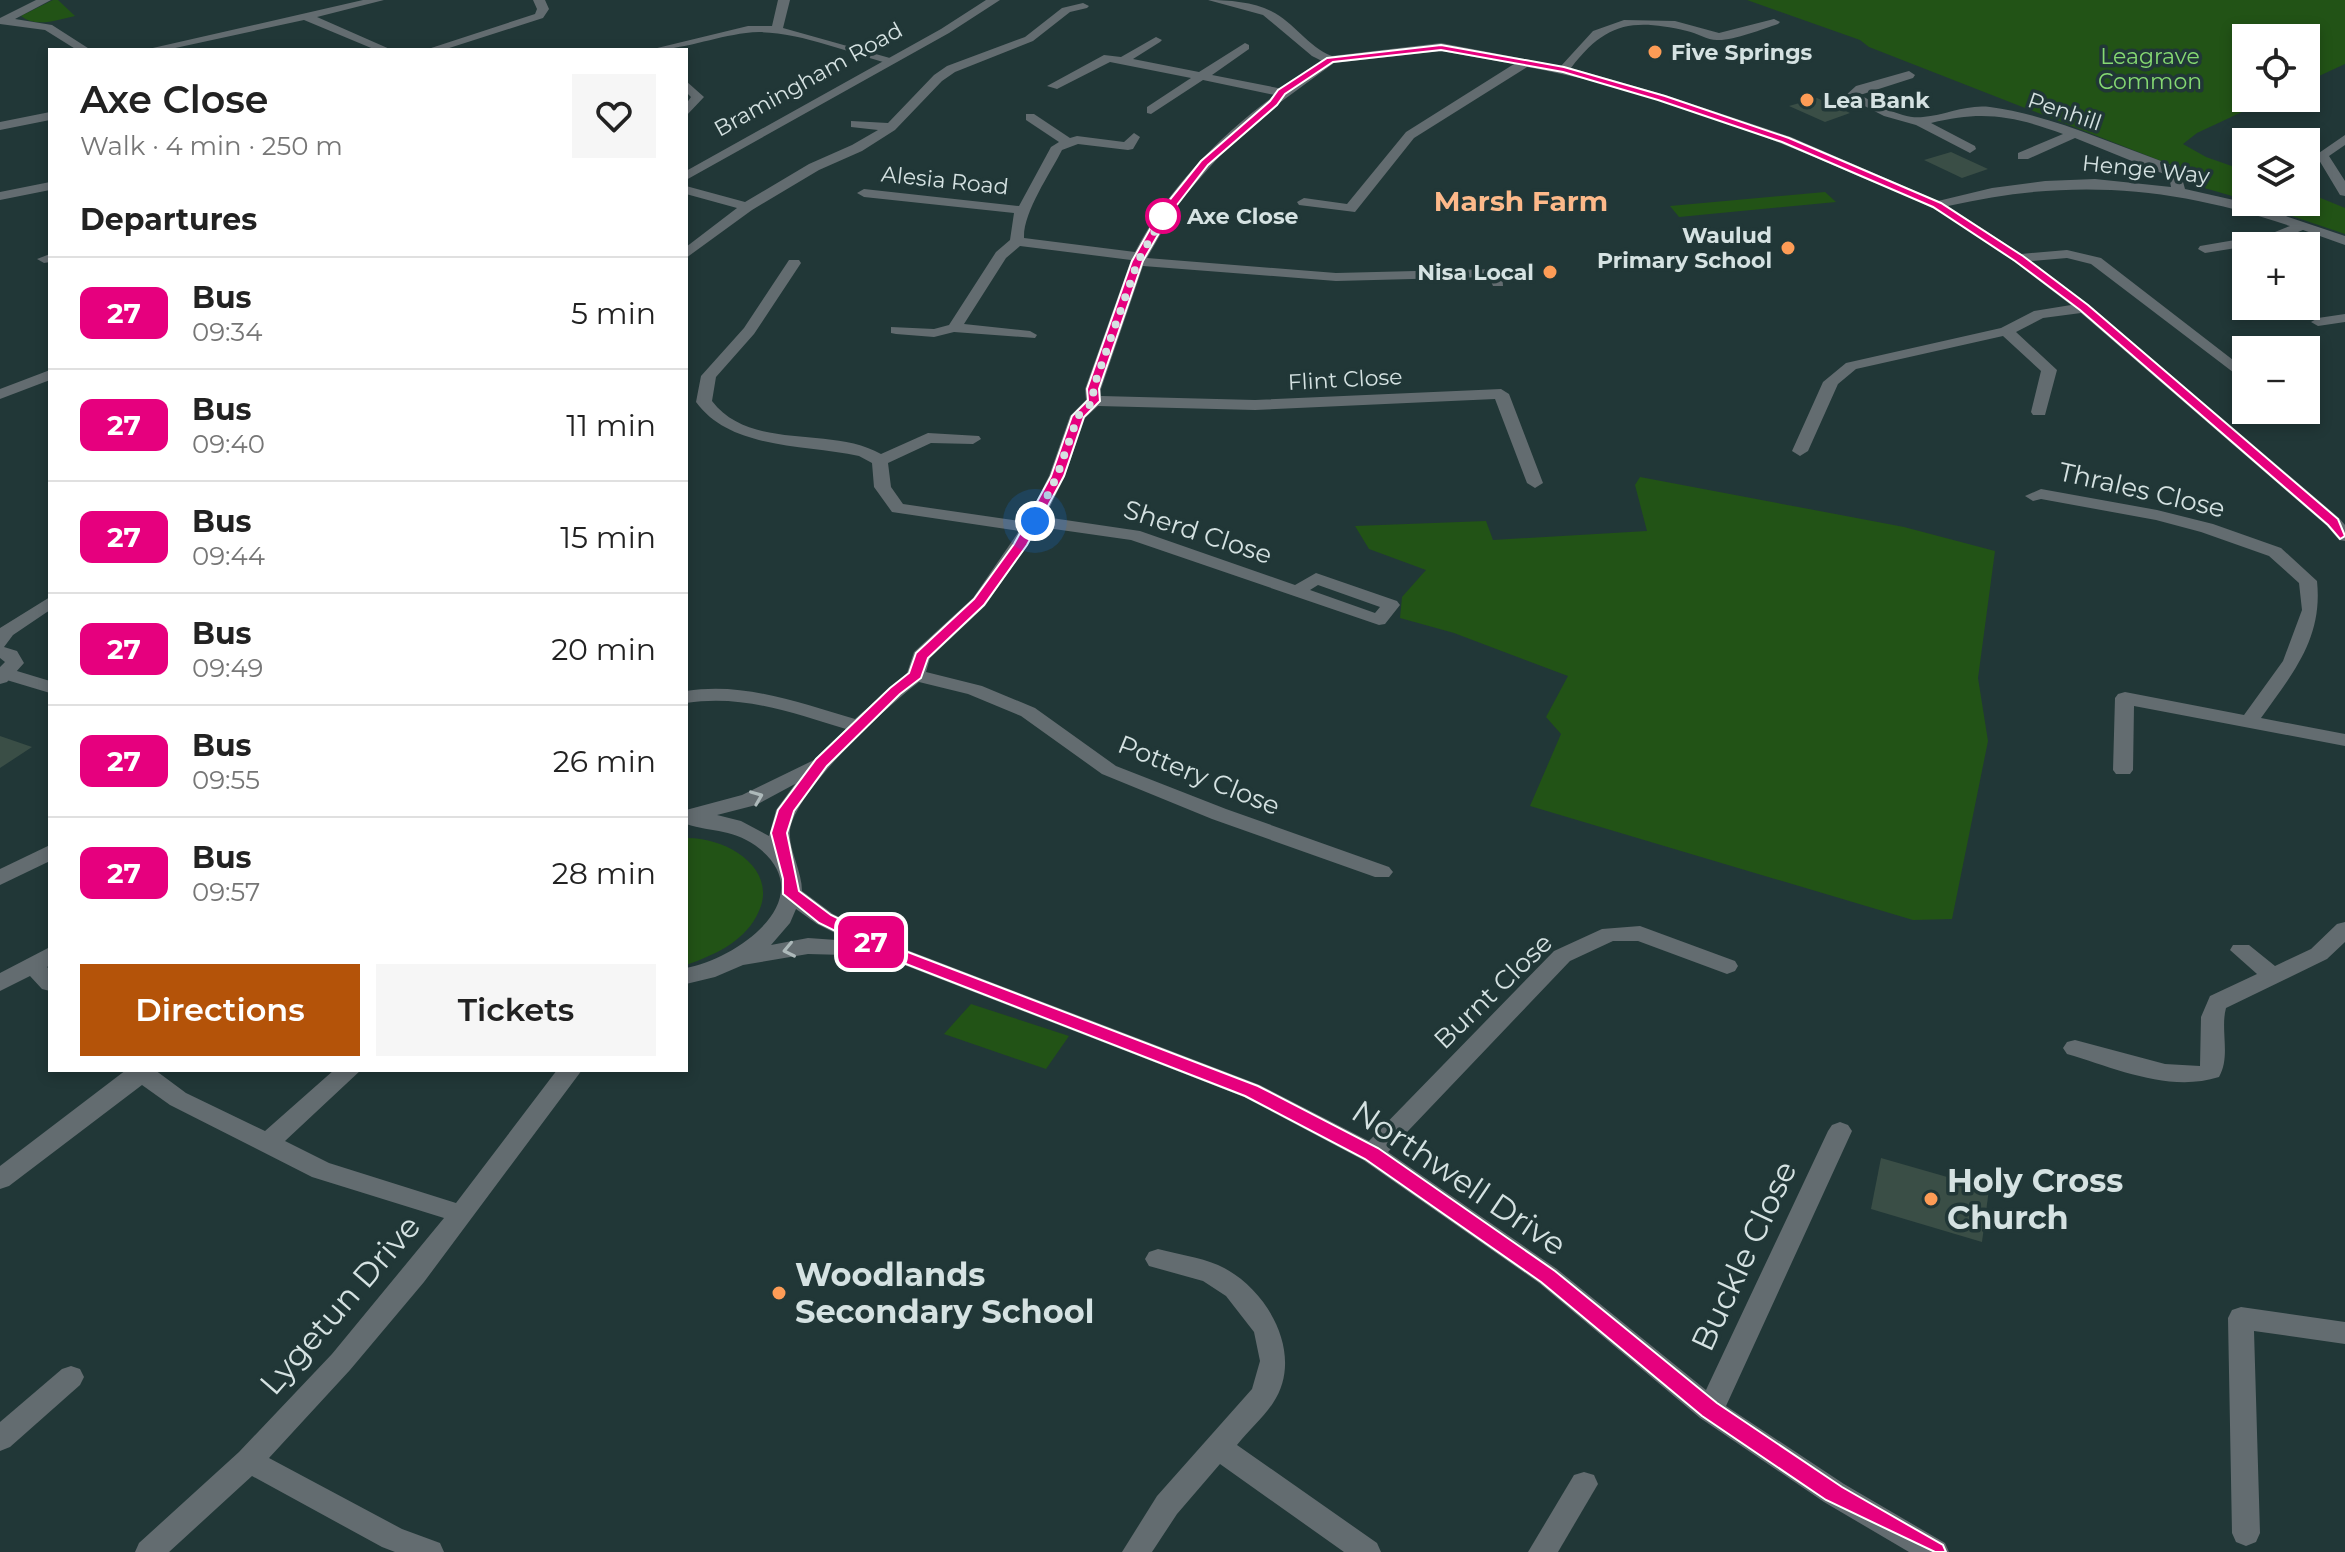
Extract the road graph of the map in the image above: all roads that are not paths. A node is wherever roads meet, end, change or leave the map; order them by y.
1 (45, 0) edge
2 (378, 0) edge
3 (539, 0) edge
4 (784, 0) edge
5 (994, 0) edge
6 (1214, 0) edge
7 (1083, 6) dead end
8 (305, 16) junction
9 (1, 21) edge
10 (1774, 22) dead end
11 (777, 30) junction
12 (1156, 40) dead end
13 (1245, 47) dead end
14 (82, 48) edge
15 (159, 48) edge
16 (381, 48) edge
17 (437, 48) edge
18 (664, 48) edge
19 (891, 60) junction
20 (1124, 60) junction
21 (1331, 60) junction
22 (1524, 63) junction
23 (1564, 70) junction
24 (1909, 75) dead end
25 (1204, 77) junction
26 (1053, 86) dead end
27 (688, 87) edge
28 (1281, 92) junction
29 (688, 110) edge
30 (1151, 110) dead end
31 (48, 116) edge
32 (1030, 117) dead end
33 (1920, 122) junction
34 (855, 124) dead end
35 (0, 126) edge
36 (891, 127) junction
37 (2074, 134) junction
38 (1134, 137) dead end
39 (2345, 139) edge
40 (1067, 142) junction
41 (1970, 149) dead end
42 (2322, 155) joint
43 (2023, 156) dead end
44 (688, 175) edge
45 (48, 186) edge
46 (688, 191) edge
47 (2179, 191) junction
48 (2345, 192) edge
49 (864, 193) dead end
50 (0, 196) edge
51 (1304, 202) dead end
52 (1937, 205) junction
53 (747, 207) junction
54 (1020, 210) junction
55 (2304, 225) junction
56 (1017, 241) junction
57 (2345, 241) edge
58 (2205, 249) dead end
59 (688, 252) edge
60 (1139, 259) junction
61 (2019, 259) junction
62 (794, 263) dead end
63 (1498, 283) dead end
64 (2084, 308) junction
65 (2345, 318) edge
66 (2318, 322) dead end
67 (954, 328) junction
68 (896, 330) dead end
69 (2006, 331) junction
70 (1030, 335) dead end
71 (2232, 366) edge
72 (48, 376) edge
73 (0, 394) edge
74 (1094, 401) junction
75 (2039, 412) dead end
76 (973, 439) dead end
77 (1800, 451) dead end
78 (880, 461) junction
79 (1535, 483) dead end
80 (2033, 496) dead end
81 (1033, 524) junction
82 (2345, 536) edge
83 (1296, 592) dead end
84 (48, 603) edge
85 (0, 643) edge
86 (0, 652) edge
87 (916, 675) junction
88 (4, 676) edge
89 (48, 687) edge
90 (688, 697) edge
91 (2249, 722) junction
92 (858, 726) junction
93 (2345, 740) edge
94 (822, 763) junction
95 (2123, 770) dead end
96 (688, 817) edge
97 (688, 818) edge
98 (48, 853) edge
99 (787, 866) junction
100 (1382, 872) dead end
101 (0, 878) edge
102 (791, 894) junction
103 (2345, 929) edge
104 (2241, 950) dead end
105 (894, 953) junction
106 (41, 960) edge
107 (735, 960) junction
108 (1727, 966) dead end
109 (696, 974) edge
110 (2271, 974) junction
111 (0, 983) edge
112 (2075, 1048) dead end
113 (139, 1072) edge
114 (141, 1072) edge
115 (347, 1072) edge
116 (564, 1074) edge
117 (1840, 1131) dead end
118 (266, 1144) junction
119 (1372, 1153) junction
120 (0, 1179) edge
121 (461, 1214) junction
122 (1158, 1259) dead end
123 (2345, 1333) edge
124 (71, 1377) dead end
125 (1710, 1410) junction
126 (0, 1439) edge
127 (1219, 1448) junction
128 (249, 1461) junction
129 (1584, 1484) dead end
130 (2246, 1533) dead end
131 (386, 1545) edge
132 (149, 1552) edge
133 (430, 1552) edge
134 (1136, 1552) edge
135 (1367, 1552) edge
136 (1542, 1552) edge
137 (1935, 1552) edge

1 - 9 street
2 - 8 street
3 - 17 street
4 - 11 street
5 - 19 street, Bramingham Road
6 - 21 street
7 - 36 street
8 - 15 street
8 - 16 street
9 - 14 street
10 - 23 street
11 - 18 street
11 - 19 street
12 - 20 street
13 - 25 street
19 - 44 street, Bramingham Road
20 - 25 street
20 - 26 street
21 - 22 street
21 - 28 street
22 - 23 street
22 - 51 street
23 - 52 street
24 - 33 street
25 - 28 street
25 - 30 street
27 - 29 street
28 - 60 street
31 - 35 street
32 - 40 street
33 - 37 street, Penhill
33 - 41 street
34 - 36 street
36 - 53 street
37 - 43 street
37 - 47 street, Penhill
38 - 40 street
39 - 42 street
40 - 54 street, Alesia Road
42 - 48 street
45 - 50 street
46 - 53 street
47 - 52 street, Henge Way
47 - 55 street, Henge Way
49 - 54 street, Alesia Road
52 - 61 street
53 - 59 street
54 - 56 street, Alesia Road
55 - 57 street, Henge Way
55 - 58 street
56 - 60 street
56 - 67 street
60 - 63 street
60 - 74 street
61 - 64 street
61 - 71 street
62 - 78 street
64 - 69 street
64 - 82 street
65 - 66 street
67 - 68 street
67 - 70 street
69 - 75 street
69 - 77 street
72 - 73 street
74 - 79 street, Flint Close
74 - 81 street
76 - 78 street
78 - 81 street, Sherd Close
80 - 91 street, Thrales Close
81 - 83 street, Sherd Close
81 - 87 street
84 - 85 street
86 - 88 street
87 - 92 street
87 - 100 street, Pottery Close
88 - 89 street
90 - 92 street
91 - 93 street
91 - 95 street
92 - 94 street
96 -> 94 street
94 - 99 street
97 - 99 street
98 - 101 street
99 - 102 street
102 - 105 street, Northwell Drive
102 - 107 street
103 - 110 street
104 - 110 street
105 -> 107 street, Northwell Drive
105 - 119 street, Northwell Drive
106 - 111 street
107 - 109 street
108 - 119 street, Burnt Close
110 - 112 street
113 - 120 street
114 - 118 street
115 - 118 street
116 - 121 street, Lygetun Drive
117 - 125 street, Buckle Close
118 - 121 street
119 - 125 street, Northwell Drive
121 - 128 street, Lygetun Drive
122 - 127 street
123 - 130 street
124 - 126 street
125 - 137 street, Northwell Drive
127 - 134 street
127 - 135 street
128 - 131 street
128 - 132 street, Lygetun Drive
129 - 136 street
131 - 133 street

